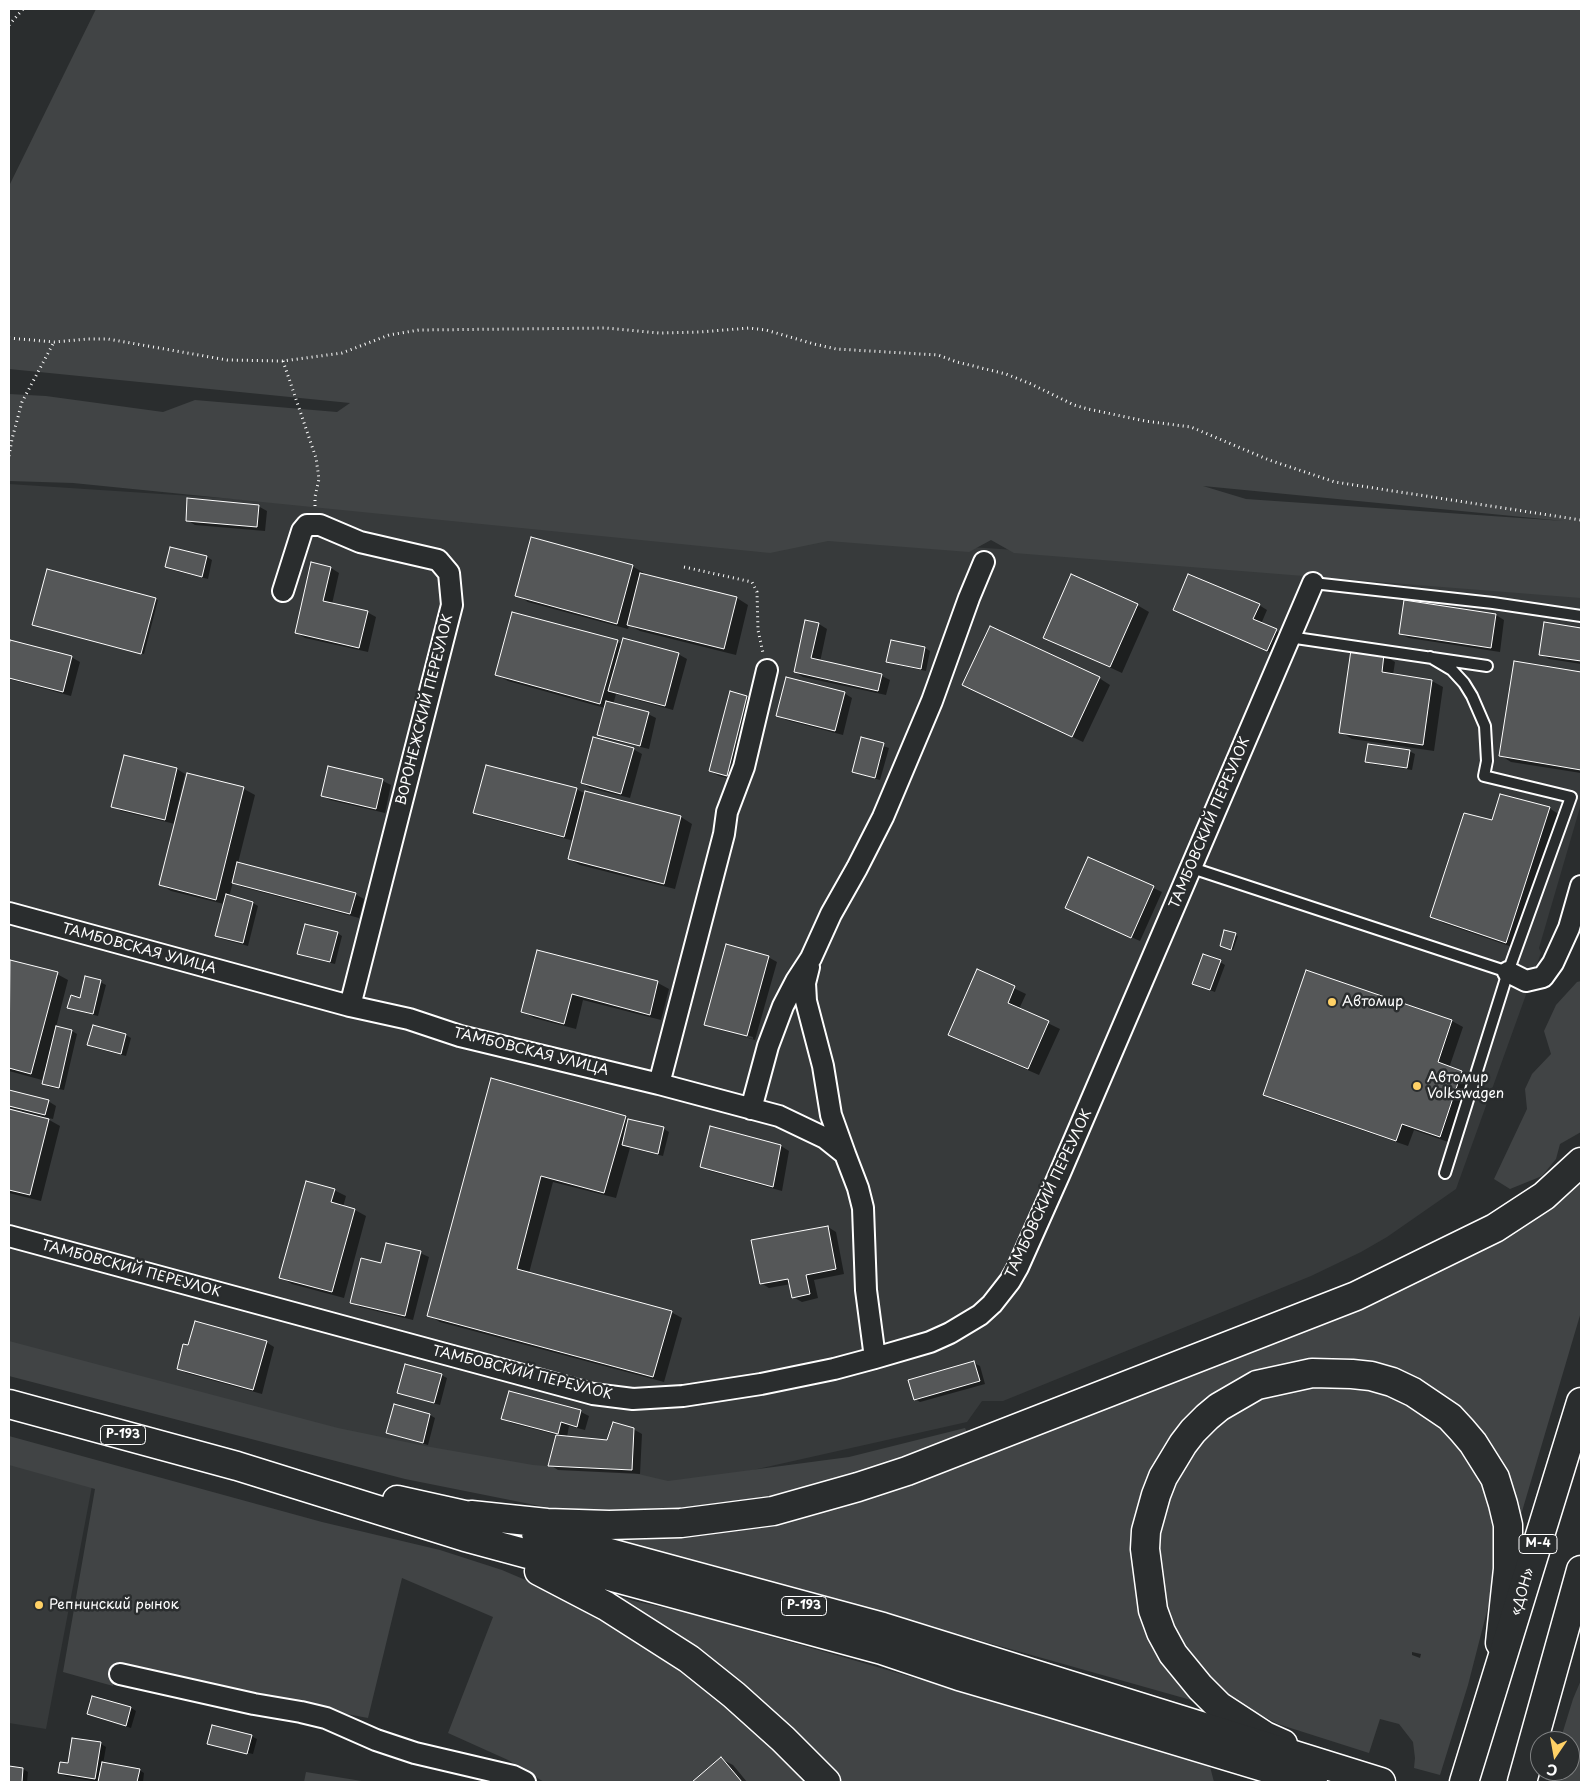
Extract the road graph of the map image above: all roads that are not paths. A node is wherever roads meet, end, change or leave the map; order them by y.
1 (984, 562) dead end
2 (1313, 583) joint
3 (283, 591) dead end
4 (1581, 616) edge
5 (1289, 637) junction
6 (1430, 657) junction
7 (1487, 666) dead end
8 (767, 670) road end
9 (1192, 868) junction
10 (1581, 886) edge
11 (9, 913) edge
12 (811, 958) junction
13 (1508, 972) junction
14 (350, 1006) junction
15 (659, 1084) junction
16 (751, 1110) junction
17 (845, 1154) junction
18 (1581, 1162) edge
19 (1446, 1173) dead end
20 (9, 1236) edge
21 (875, 1358) junction
22 (1581, 1402) edge
23 (9, 1404) edge
24 (468, 1526) junction
25 (1581, 1570) edge
26 (1581, 1646) edge
27 (120, 1674) dead end
28 (1495, 1686) junction
29 (1547, 1698) junction
30 (1372, 1780) edge
31 (525, 1782) edge
32 (826, 1782) edge
33 (1313, 1782) edge
34 (1464, 1782) edge
35 (1522, 1782) edge

1 - 12 street
2 - 4 lane
2 - 5 street, ТАМБОВСКИЙ ПЕРЕУЛОК
3 - 14 street, ВОРОНЕЖСКИЙ ПЕРЕУЛОК
5 - 6 lane
5 - 9 street, ТАМБОВСКИЙ ПЕРЕУЛОК
6 - 7 lane
6 - 13 lane
8 - 15 street
9 - 13 lane
9 - 21 street, ТАМБОВСКИЙ ПЕРЕУЛОК
10 - 13 street
11 - 14 street, ТАМБОВСКАЯ УЛИЦА
12 - 16 street
12 - 17 street
13 - 19 lane
14 - 15 street, ТАМБОВСКАЯ УЛИЦА
15 - 16 street, ТАМБОВСКАЯ УЛИЦА
16 - 17 street, ТАМБОВСКАЯ УЛИЦА
17 - 21 street
18 - 24 main road
20 - 21 street, ТАМБОВСКИЙ ПЕРЕУЛОК
22 - 28 main road, «ДОН» / М-4
23 - 24 main road, Р-193
24 - 30 main road, Р-193
24 - 32 main road
24 - 33 main road, Р-193
25 - 29 main road
26 - 29 main road
27 - 31 street
28 - 30 main road
28 - 34 main road, «ДОН» / М-4
29 - 35 main road

